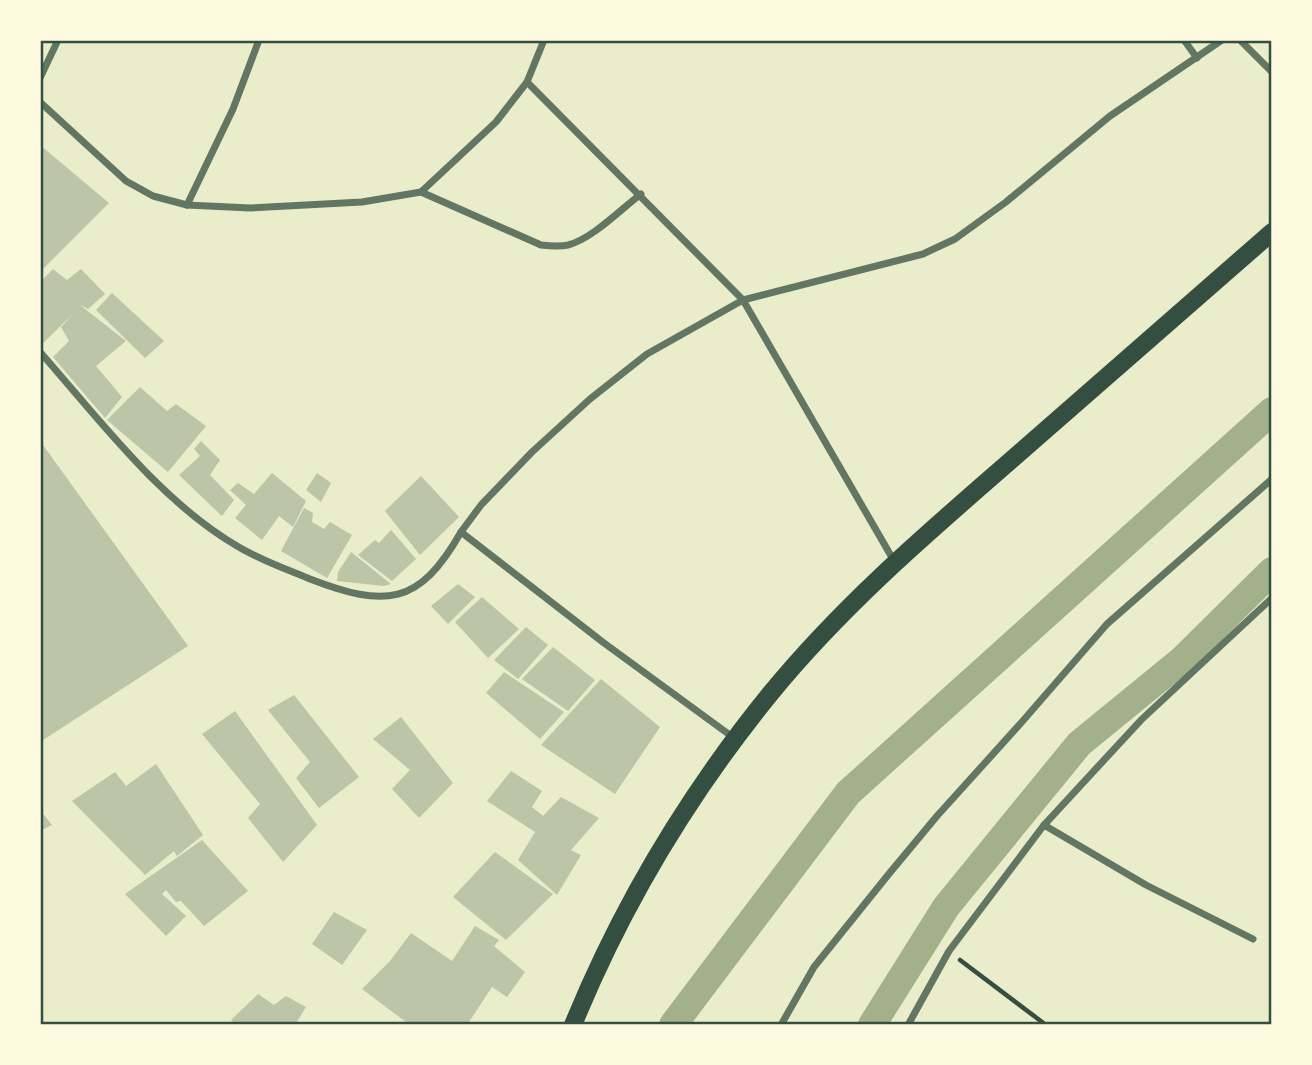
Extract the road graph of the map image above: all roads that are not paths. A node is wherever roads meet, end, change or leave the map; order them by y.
1 (58, 40) edge
2 (260, 40) edge
3 (544, 40) edge
4 (1184, 40) edge
5 (1222, 40) edge
6 (1240, 40) edge
7 (1197, 58) junction
8 (1272, 72) edge
9 (40, 78) edge
10 (527, 82) junction
11 (40, 102) edge
12 (421, 192) junction
13 (641, 194) junction
14 (187, 205) junction
15 (1272, 232) edge
16 (743, 300) junction
17 (40, 352) edge
18 (1272, 480) edge
19 (461, 533) junction
20 (894, 562) junction
21 (1272, 598) edge
22 (734, 739) junction
23 (1044, 825) junction
24 (1253, 939) dead end
25 (573, 1025) edge
26 (780, 1025) edge
27 (908, 1025) edge

1 - 9 street
2 - 14 street
3 - 10 street
4 - 7 street
5 - 7 street
6 - 8 street
7 - 16 street
10 - 12 street
10 - 13 street
11 - 14 street
12 - 13 street
12 - 14 street
13 - 16 street
15 - 20 main road
16 - 19 street
16 - 20 street
17 - 19 street
18 - 26 street
19 - 22 street
20 - 22 main road
21 - 23 street
22 - 25 main road
23 - 24 street
23 - 27 street

